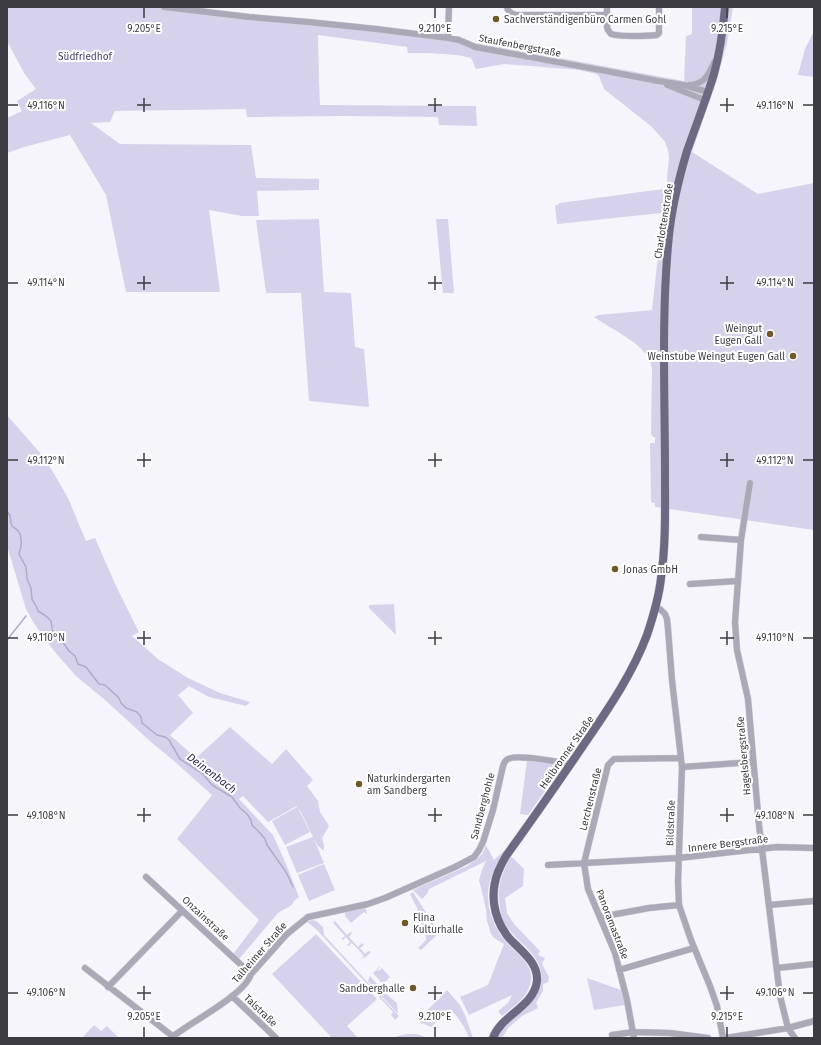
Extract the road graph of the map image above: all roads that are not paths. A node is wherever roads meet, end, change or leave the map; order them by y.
1 (164, 7) edge
2 (449, 7) edge
3 (507, 7) edge
4 (607, 7) edge
5 (659, 7) edge
6 (726, 7) edge
7 (607, 15) junction
8 (448, 38) junction
9 (719, 54) junction
10 (658, 81) junction
11 (684, 85) junction
12 (707, 96) junction
13 (665, 444) joint
14 (750, 483) dead end
15 (701, 537) dead end
16 (741, 540) junction
17 (737, 581) junction
18 (690, 584) dead end
19 (655, 607) junction
20 (681, 758) junction
21 (753, 762) junction
22 (570, 764) junction
23 (682, 767) junction
24 (762, 848) junction
25 (814, 848) edge
26 (678, 858) junction
27 (584, 863) junction
28 (548, 865) dead end
29 (146, 877) dead end
30 (814, 901) edge
31 (372, 902) joint
32 (679, 905) junction
33 (769, 905) junction
34 (182, 911) junction
35 (600, 917) junction
36 (694, 948) junction
37 (814, 964) edge
38 (85, 968) dead end
39 (777, 968) junction
40 (619, 970) junction
41 (251, 974) junction
42 (108, 986) junction
43 (232, 996) junction
44 (814, 1021) edge
45 (788, 1028) junction
46 (612, 1034) dead end
47 (634, 1035) edge
48 (173, 1037) edge
49 (276, 1038) edge
50 (493, 1038) edge
51 (708, 1038) edge
52 (723, 1038) edge
53 (726, 1038) edge
54 (795, 1038) edge

1 - 8 street, Staufenbergstraße
2 - 8 street
3 - 7 street
4 - 7 street
5 - 7 street
6 - 9 main road, Charlottenstraße
8 - 10 street, Staufenbergstraße
9 - 11 street, Staufenbergstraße
9 - 12 main road, Charlottenstraße
10 - 11 street, Staufenbergstraße
10 - 12 street, Staufenbergstraße
11 - 12 street, Staufenbergstraße
12 - 13 main road, Charlottenstraße
13 - 19 main road, Heilbronner Straße
14 - 16 street, Hagelsbergstraße
15 - 16 street
16 - 17 street, Hagelsbergstraße
17 - 18 street
17 - 21 street, Hagelsbergstraße
19 - 20 street, Bildstraße
19 - 22 main road, Heilbronner Straße
20 - 23 street, Bildstraße
20 - 27 street, Lerchenstraße
21 - 23 street
21 - 24 street, Hagelsbergstraße
22 - 31 street, Sandberghohle
22 - 50 main road, Heilbronner Straße
23 - 26 street, Bildstraße
24 - 25 street, Innere Bergstraße
24 - 26 street, Innere Bergstraße
24 - 33 street, Hagelsbergstraße
26 - 27 street, Innere Bergstraße
26 - 32 street, Bildstraße
27 - 28 street, Innere Bergstraße
27 - 35 street, Panoramastraße
29 - 34 street, Onzainstraße
30 - 33 street
31 - 41 street, Talheimer Straße
32 - 35 street
32 - 36 street, Bildstraße
33 - 39 street, Hagelsbergstraße
34 - 41 street, Onzainstraße
34 - 42 street
35 - 40 street, Panoramastraße
36 - 40 street
36 - 52 street, Bildstraße
37 - 39 street
38 - 42 street
39 - 45 street, Hagelsbergstraße
40 - 47 street, Panoramastraße
41 - 43 street, Talheimer Straße
42 - 48 street
43 - 48 street, Talheimer Straße
43 - 49 street, Talstraße
44 - 45 street
45 - 53 street
45 - 54 street
46 - 47 street
47 - 51 street

